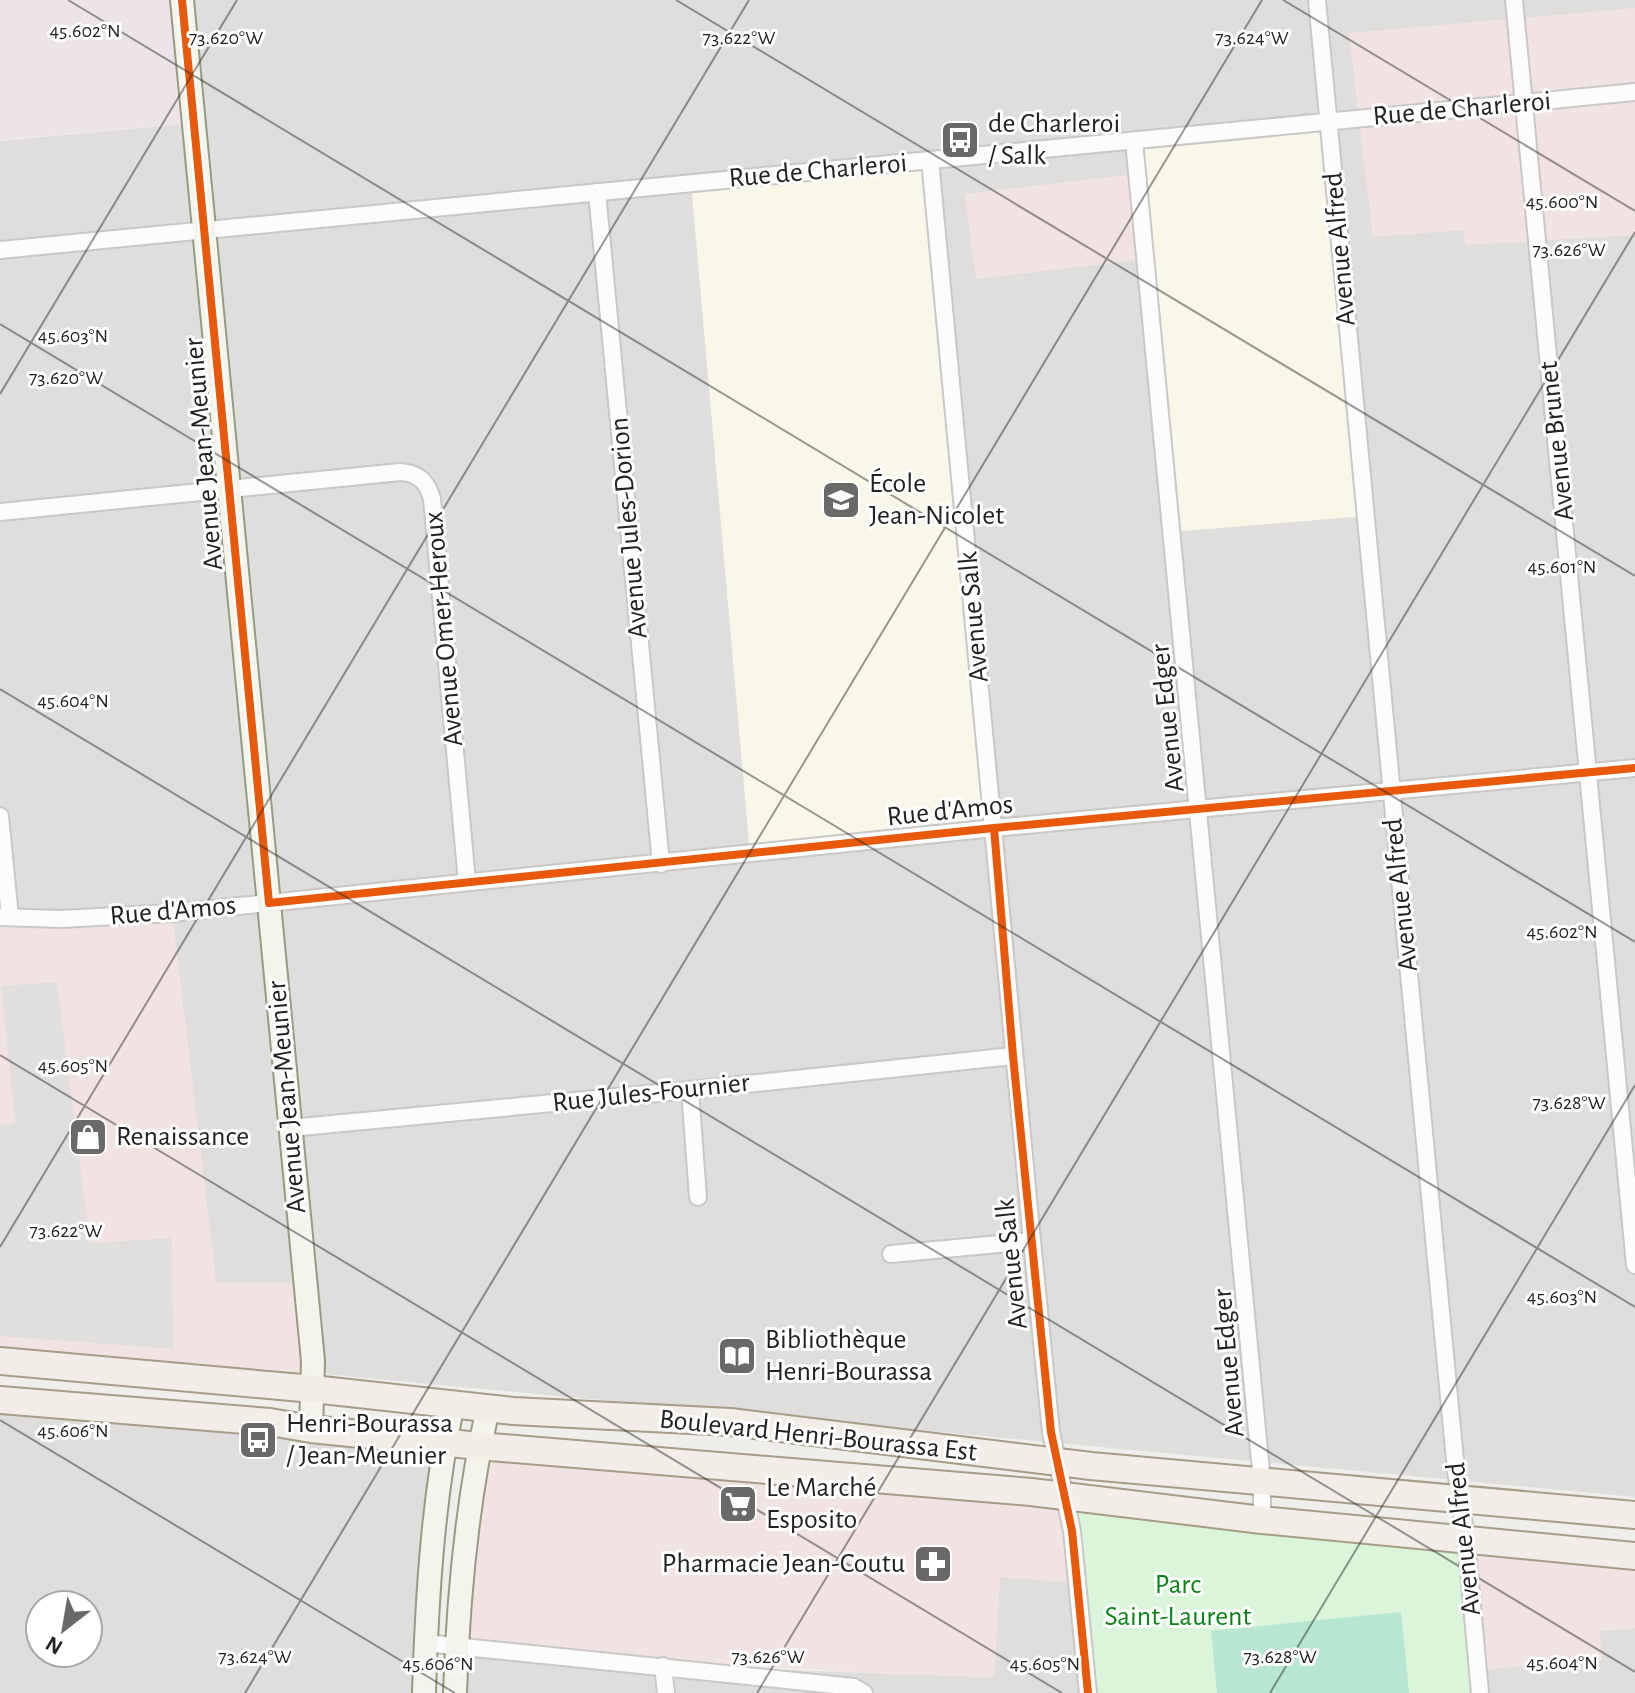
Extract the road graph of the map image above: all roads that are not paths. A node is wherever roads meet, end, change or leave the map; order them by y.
1 (182, 0) edge
2 (1317, 0) edge
3 (1514, 0) edge
4 (1635, 92) edge
5 (1523, 103) junction
6 (1328, 122) junction
7 (1134, 141) junction
8 (930, 160) junction
9 (597, 192) junction
10 (205, 230) junction
11 (0, 250) edge
12 (229, 489) junction
13 (0, 512) edge
14 (1635, 768) edge
15 (1589, 773) junction
16 (1391, 792) junction
17 (1199, 810) junction
18 (0, 816) edge
19 (994, 828) junction
20 (661, 864) junction
21 (467, 882) junction
22 (269, 903) junction
23 (5, 917) edge
24 (1013, 1056) junction
25 (690, 1090) junction
26 (290, 1128) junction
27 (698, 1197) dead end
28 (1032, 1241) junction
29 (891, 1254) dead end
30 (1635, 1265) edge
31 (0, 1361) edge
32 (313, 1389) junction
33 (0, 1400) edge
34 (453, 1403) junction
35 (488, 1408) junction
36 (311, 1429) junction
37 (445, 1442) junction
38 (479, 1446) junction
39 (1058, 1462) junction
40 (1262, 1482) junction
41 (1064, 1496) junction
42 (1461, 1500) junction
43 (1635, 1515) edge
44 (1262, 1520) junction
45 (1466, 1539) junction
46 (1635, 1556) edge
47 (425, 1643) junction
48 (457, 1647) junction
49 (663, 1666) junction
50 (424, 1693) edge
51 (455, 1693) edge
52 (666, 1693) edge
53 (864, 1693) edge
54 (1088, 1693) edge
55 (1480, 1693) edge

1 - 10 street, Avenue Jean-Meunier
2 - 6 street, Avenue Alfred
3 - 5 street, Avenue Brunet
4 - 5 street, Rue de Charleroi
5 - 6 street, Rue de Charleroi
5 - 15 street, Avenue Brunet
6 - 7 street, Rue de Charleroi
6 - 16 street, Avenue Alfred
7 - 8 street, Rue de Charleroi
7 - 17 street, Avenue Edger
8 - 9 street, Rue de Charleroi
8 - 19 street, Avenue Salk
9 - 10 street, Rue de Charleroi
9 - 20 street, Avenue Jules-Dorion
10 - 11 street, Rue de Charleroi
10 - 12 street, Avenue Jean-Meunier
12 - 13 street
12 - 21 street, Avenue Omer-Heroux
12 - 22 street, Avenue Jean-Meunier
14 - 15 street, Rue d'Amos
15 - 16 street, Rue d'Amos
15 - 30 street, Avenue Brunet
16 - 17 street, Rue d'Amos
16 - 42 street, Avenue Alfred
17 - 19 street, Rue d'Amos
17 - 40 street, Avenue Edger
18 - 23 street
19 - 20 street, Rue d'Amos
19 - 24 street, Avenue Salk
20 - 21 street, Rue d'Amos
21 - 22 street, Rue d'Amos
22 - 23 street, Rue d'Amos
22 - 26 street, Avenue Jean-Meunier
24 - 25 street, Rue Jules-Fournier
24 - 28 street, Avenue Salk
25 - 26 street, Rue Jules-Fournier
25 - 27 street
26 - 32 street, Avenue Jean-Meunier
28 - 29 street
28 - 39 street, Avenue Salk
31 - 32 main road, Boulevard Henri-Bourassa Est
32 - 34 main road, Boulevard Henri-Bourassa Est
32 - 36 street, Avenue Jean-Meunier
33 - 36 main road, Boulevard Henri-Bourassa Est
34 - 35 main road, Boulevard Henri-Bourassa Est
34 - 37 street
35 - 38 street
35 - 39 main road, Boulevard Henri-Bourassa Est
36 - 37 main road, Boulevard Henri-Bourassa Est
37 - 38 main road, Boulevard Henri-Bourassa Est
37 - 47 street
38 - 41 main road, Boulevard Henri-Bourassa Est
38 - 48 street
39 - 40 main road, Boulevard Henri-Bourassa Est
39 - 41 street, Avenue Salk
40 - 42 main road, Boulevard Henri-Bourassa Est
40 - 44 street, Avenue Edger
41 - 44 main road, Boulevard Henri-Bourassa Est
41 - 54 street, Avenue Salk
42 - 43 main road, Boulevard Henri-Bourassa Est
42 - 45 street, Avenue Alfred
44 - 45 main road, Boulevard Henri-Bourassa Est
45 - 46 main road, Boulevard Henri-Bourassa Est
45 - 55 street, Avenue Alfred
47 - 48 street
47 - 50 street
48 - 49 street
48 - 51 street
49 - 52 street
49 - 53 street

